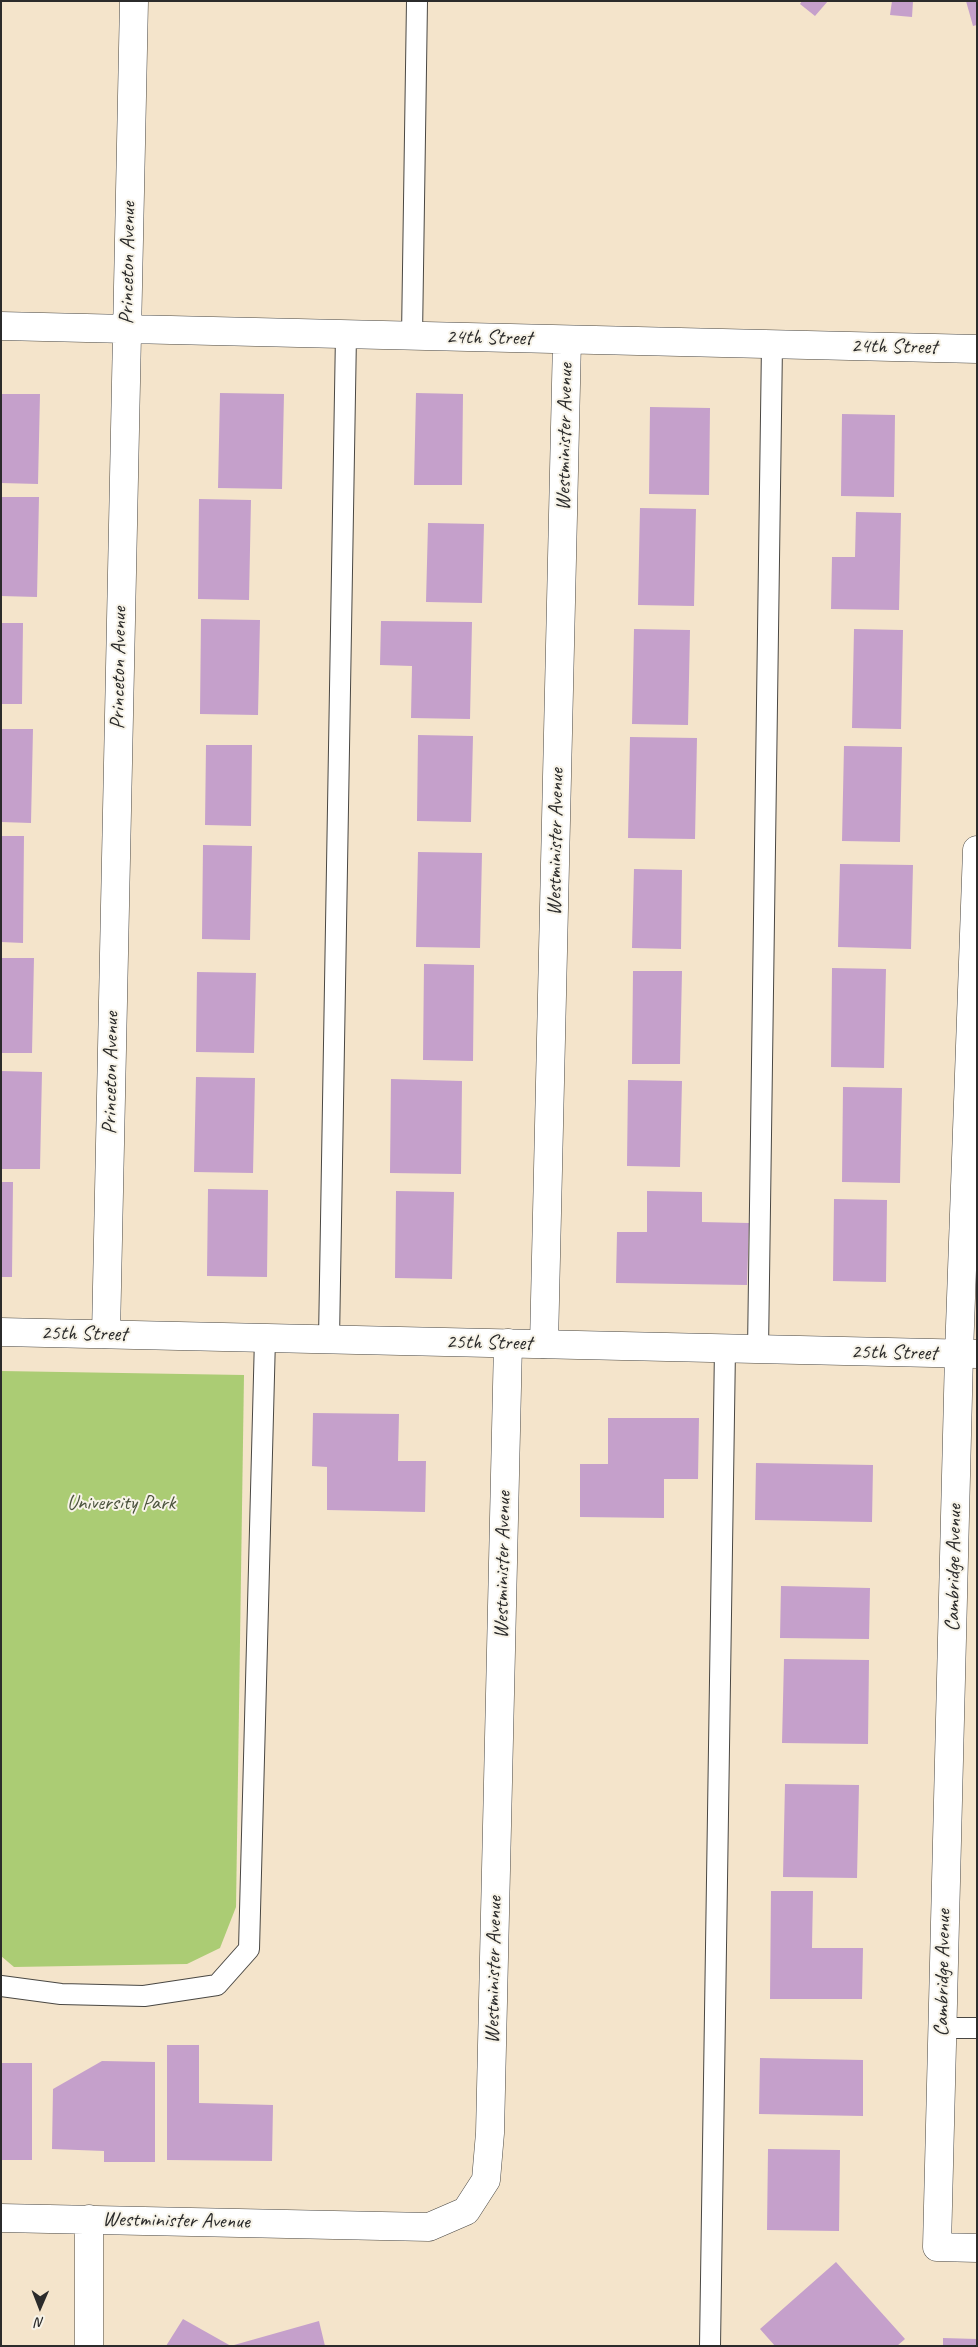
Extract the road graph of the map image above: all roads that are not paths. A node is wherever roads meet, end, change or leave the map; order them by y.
1 (134, 1) edge
2 (417, 1) edge
3 (1, 326) edge
4 (126, 328) junction
5 (346, 334) junction
6 (412, 336) junction
7 (567, 340) junction
8 (772, 344) junction
9 (977, 348) edge
10 (977, 850) edge
11 (1, 1332) edge
12 (106, 1334) junction
13 (265, 1338) junction
14 (329, 1339) junction
15 (508, 1343) junction
16 (544, 1344) junction
17 (725, 1348) junction
18 (758, 1349) junction
19 (968, 1354) edge
20 (1, 1986) edge
21 (942, 2028) junction
22 (977, 2028) edge
23 (1, 2218) edge
24 (89, 2219) junction
25 (977, 2248) edge
26 (89, 2346) edge
27 (710, 2346) edge

1 - 4 street, Princeton Avenue
2 - 6 lane
3 - 4 street, 24th Street
4 - 5 street, 24th Street
4 - 12 street, Princeton Avenue
5 - 6 street, 24th Street
5 - 14 lane
6 - 7 street, 24th Street
7 - 8 street, 24th Street
7 - 16 street, Westminister Avenue
8 - 9 street, 24th Street
8 - 18 lane
10 - 19 street, Cambridge Avenue
11 - 12 street, 25th Street
12 - 13 street, 25th Street
13 - 14 street, 25th Street
13 - 20 lane
14 - 15 street, 25th Street
15 - 16 street, 25th Street
15 - 24 street, Westminister Avenue
16 - 17 street, 25th Street
17 - 18 street, 25th Street
17 - 27 lane
18 - 19 street, 25th Street
19 - 21 street, Cambridge Avenue
21 - 22 lane
21 - 25 street, Cambridge Avenue
23 - 24 street, Westminister Avenue
24 - 26 street

